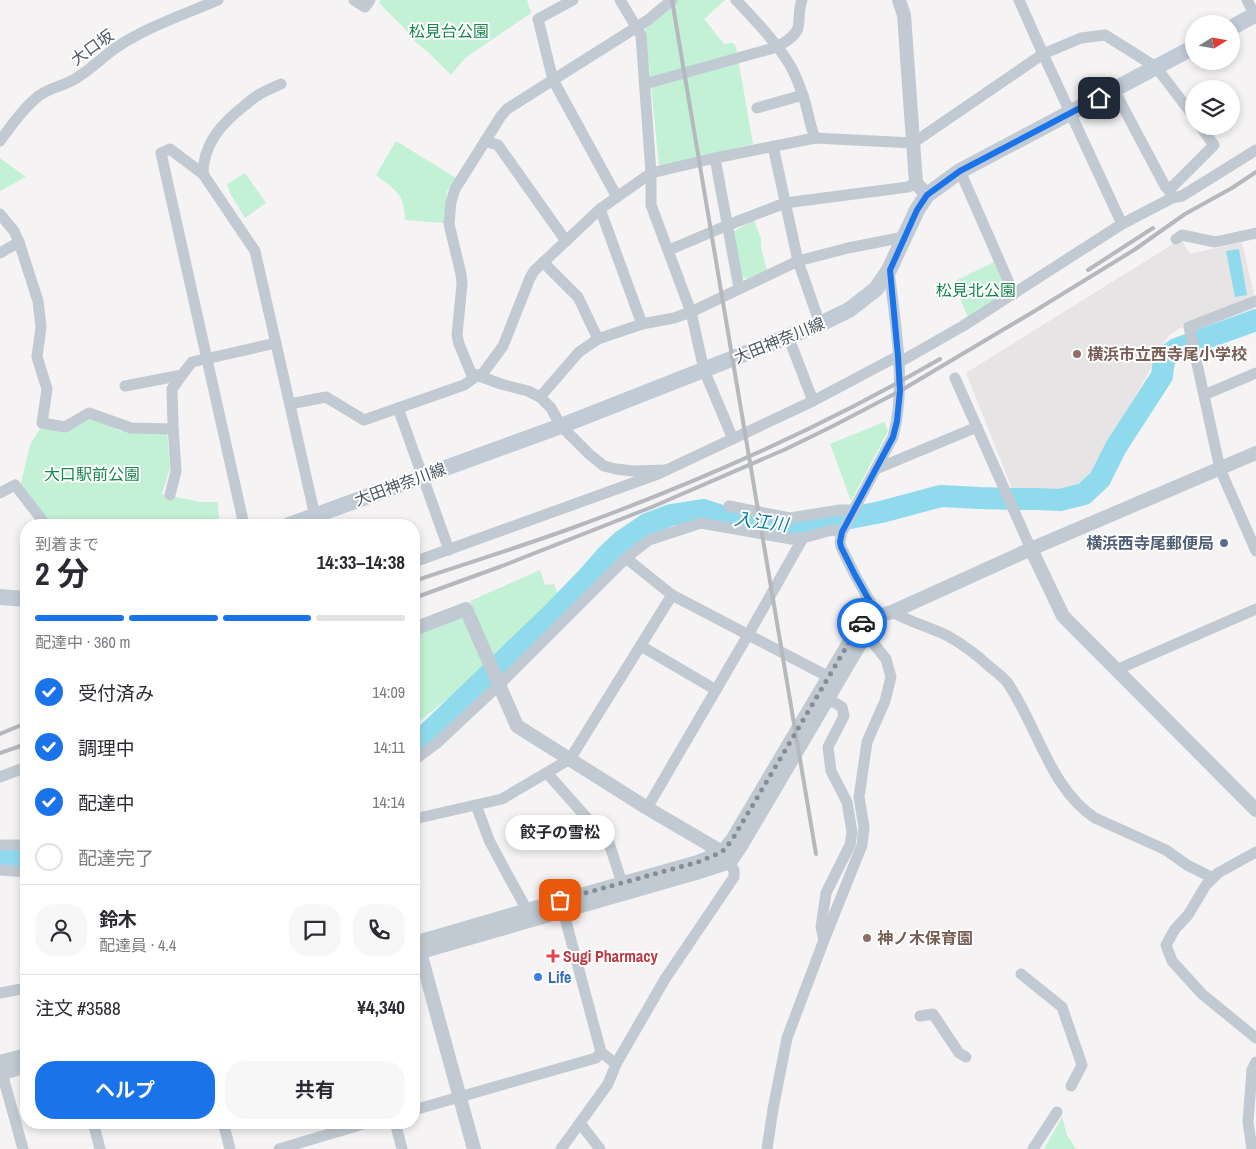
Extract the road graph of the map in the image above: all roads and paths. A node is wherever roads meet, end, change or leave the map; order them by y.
1 (218, 0) edge
2 (354, 0) edge
3 (370, 0) edge
4 (574, 0) edge
5 (620, 0) edge
6 (672, 0) edge
7 (736, 0) edge
8 (802, 0) edge
9 (899, 0) edge
10 (1019, 0) edge
11 (1247, 0) edge
12 (1256, 15) edge
13 (1240, 23) edge
14 (637, 27) junction
15 (777, 47) junction
16 (1185, 52) edge
17 (1043, 54) junction
18 (1156, 68) junction
19 (553, 80) junction
20 (281, 84) dead end
21 (645, 84) junction
22 (1114, 90) junction
23 (803, 95) junction
24 (1185, 106) edge
25 (757, 108) dead end
26 (1070, 113) junction
27 (1207, 135) edge
28 (815, 138) junction
29 (0, 141) edge
30 (485, 141) junction
31 (913, 143) junction
32 (773, 146) junction
33 (1256, 150) edge
34 (715, 158) junction
35 (960, 171) junction
36 (651, 173) junction
37 (204, 174) junction
38 (922, 189) junction
39 (1170, 194) junction
40 (617, 197) junction
41 (785, 203) junction
42 (600, 209) junction
43 (0, 214) edge
44 (1122, 224) junction
45 (728, 225) junction
46 (1256, 233) edge
47 (904, 237) junction
48 (1176, 239) dead end
49 (566, 241) junction
50 (19, 242) junction
51 (669, 250) junction
52 (0, 253) edge
53 (798, 261) junction
54 (543, 262) junction
55 (890, 270) junction
56 (739, 288) junction
57 (1014, 294) junction
58 (1256, 302) edge
59 (691, 312) junction
60 (642, 324) junction
61 (820, 324) junction
62 (788, 336) junction
63 (598, 339) junction
64 (276, 343) junction
65 (208, 358) junction
66 (898, 360) junction
67 (704, 370) junction
68 (1256, 373) edge
69 (182, 375) junction
70 (480, 376) junction
71 (955, 378) dead end
72 (125, 386) dead end
73 (1204, 395) junction
74 (540, 397) junction
75 (813, 401) junction
76 (290, 404) junction
77 (398, 408) junction
78 (561, 426) junction
79 (977, 427) junction
80 (174, 429) junction
81 (733, 439) junction
82 (1256, 453) edge
83 (876, 469) junction
84 (1220, 469) junction
85 (666, 470) junction
86 (422, 476) junction
87 (0, 493) edge
88 (170, 495) dead end
89 (729, 506) dead end
90 (315, 516) junction
91 (41, 519) edge
92 (243, 519) edge
93 (306, 519) edge
94 (849, 519) junction
95 (802, 538) junction
96 (1031, 549) junction
97 (449, 550) junction
98 (1256, 551) edge
99 (626, 558) junction
100 (420, 560) edge
101 (672, 595) junction
102 (0, 597) edge
103 (20, 599) edge
104 (1256, 610) edge
105 (892, 612) junction
106 (878, 616) junction
107 (420, 627) edge
108 (862, 632) junction
109 (748, 635) junction
110 (641, 646) junction
111 (1116, 670) junction
112 (829, 677) junction
113 (499, 684) junction
114 (716, 690) junction
115 (824, 696) junction
116 (420, 756) edge
117 (570, 760) junction
118 (20, 769) edge
119 (548, 773) junction
120 (0, 777) edge
121 (476, 805) junction
122 (648, 808) junction
123 (1256, 810) edge
124 (420, 818) edge
125 (0, 845) edge
126 (20, 845) edge
127 (1256, 852) edge
128 (726, 857) junction
129 (0, 870) edge
130 (20, 872) edge
131 (1213, 878) junction
132 (622, 883) junction
133 (561, 906) junction
134 (527, 910) junction
135 (824, 940) junction
136 (420, 947) edge
137 (420, 947) edge
138 (420, 962) edge
139 (1020, 974) dead end
140 (20, 989) edge
141 (0, 993) edge
142 (920, 1016) dead end
143 (1256, 1038) edge
144 (601, 1052) junction
145 (966, 1057) dead end
146 (20, 1058) edge
147 (1256, 1062) edge
148 (616, 1064) junction
149 (20, 1067) edge
150 (1, 1070) edge
151 (1071, 1086) dead end
152 (460, 1097) junction
153 (420, 1108) edge
154 (1057, 1112) dead end
155 (580, 1123) junction
156 (95, 1129) edge
157 (225, 1129) edge
158 (346, 1129) edge
159 (397, 1129) edge
160 (23, 1149) edge
161 (100, 1149) edge
162 (230, 1149) edge
163 (279, 1149) edge
164 (402, 1149) edge
165 (474, 1149) edge
166 (561, 1149) edge
167 (600, 1149) edge
168 (767, 1149) edge
169 (1034, 1149) edge
170 (1252, 1149) edge

1 - 29 street, 大口坂
2 - 3 street
4 - 19 street
5 - 14 street
6 - 14 street
7 - 15 street
8 - 15 street
9 - 31 street
10 - 17 street
11 - 12 street
12 - 13 main road
14 - 19 street
14 - 21 street
15 - 21 street
15 - 23 street
16 - 18 main road, 大田神奈川線
17 - 18 street
17 - 26 street
17 - 31 street
18 - 22 main road, 大田神奈川線
18 - 24 street
19 - 30 street
19 - 40 street
20 - 37 street
21 - 36 street
22 - 26 main road, 大田神奈川線
22 - 39 street
23 - 25 street
23 - 28 street
26 - 35 main road, 大田神奈川線
26 - 44 street
27 - 39 street
28 - 31 street
28 - 32 street
30 - 49 street
30 - 70 street
31 - 38 street
32 - 34 street
32 - 41 street
33 - 39 street
34 - 36 street
34 - 45 street
35 - 38 main road, 大田神奈川線
35 - 57 street
36 - 40 street
36 - 51 street
37 - 64 street
37 - 65 street
38 - 41 street
38 - 47 main road, 大田神奈川線
39 - 44 street
40 - 42 street
41 - 45 street
41 - 53 street
42 - 49 street
42 - 60 street
43 - 50 street
44 - 57 street
45 - 51 street
45 - 56 street
46 - 48 street
47 - 53 street
47 - 55 main road, 大田神奈川線
49 - 54 street
50 - 52 street
50 - 80 street
51 - 59 street
53 - 56 street
53 - 61 street
54 - 63 street
54 - 70 street
55 - 61 main road, 大田神奈川線
55 - 66 street
56 - 59 street
57 - 66 street
58 - 73 street
59 - 60 street
59 - 67 street
60 - 63 street
61 - 62 main road, 大田神奈川線
62 - 67 main road, 大田神奈川線
62 - 75 street
63 - 74 street
64 - 65 street
64 - 76 street
65 - 69 street
65 - 92 street
66 - 75 street
66 - 83 street
67 - 78 main road, 大田神奈川線
67 - 81 street
68 - 73 street
69 - 72 street
69 - 80 street
70 - 74 street
70 - 77 street
71 - 79 street
73 - 84 street
74 - 78 street
75 - 81 street
76 - 77 street
76 - 90 street
77 - 86 street
78 - 85 street
78 - 86 main road, 大田神奈川線
79 - 83 street
79 - 96 street
80 - 88 street
81 - 85 street
82 - 84 street
83 - 94 street
84 - 96 street
84 - 98 street
85 - 97 street
86 - 90 main road, 大田神奈川線
86 - 97 street
87 - 91 street
89 - 94 street
90 - 93 main road, 大田神奈川線
94 - 95 street
94 - 106 street
95 - 99 street
95 - 109 street
96 - 105 street
96 - 111 street
97 - 100 street
99 - 101 street
99 - 113 street
101 - 109 street
101 - 110 street
102 - 103 main road
104 - 111 street
105 - 106 street
105 - 131 street
106 - 108 street
107 - 113 street
108 - 112 street
108 - 115 street
108 - 135 street
109 - 112 street
109 - 114 street
110 - 114 street
110 - 117 street
111 - 123 street
112 - 115 street
113 - 116 street
113 - 117 street
114 - 122 street
115 - 128 street
115 - 135 street
117 - 119 street
117 - 122 street
118 - 120 street
119 - 121 street
119 - 132 street
121 - 124 street
121 - 134 street
122 - 128 street
125 - 126 street
127 - 131 street
128 - 132 street
128 - 133 street
128 - 148 street
129 - 130 street
131 - 143 street
132 - 133 street
133 - 134 street
133 - 137 street
133 - 144 street
134 - 136 street
135 - 168 street
138 - 152 street
139 - 151 street
140 - 141 street
142 - 145 street
144 - 148 street
144 - 152 street
146 - 150 street
147 - 170 street
148 - 155 street
149 - 150 street
150 - 160 street
152 - 153 street
152 - 165 street
154 - 169 street
155 - 166 street
155 - 167 street
156 - 161 street
157 - 162 street
158 - 163 street
159 - 164 street

